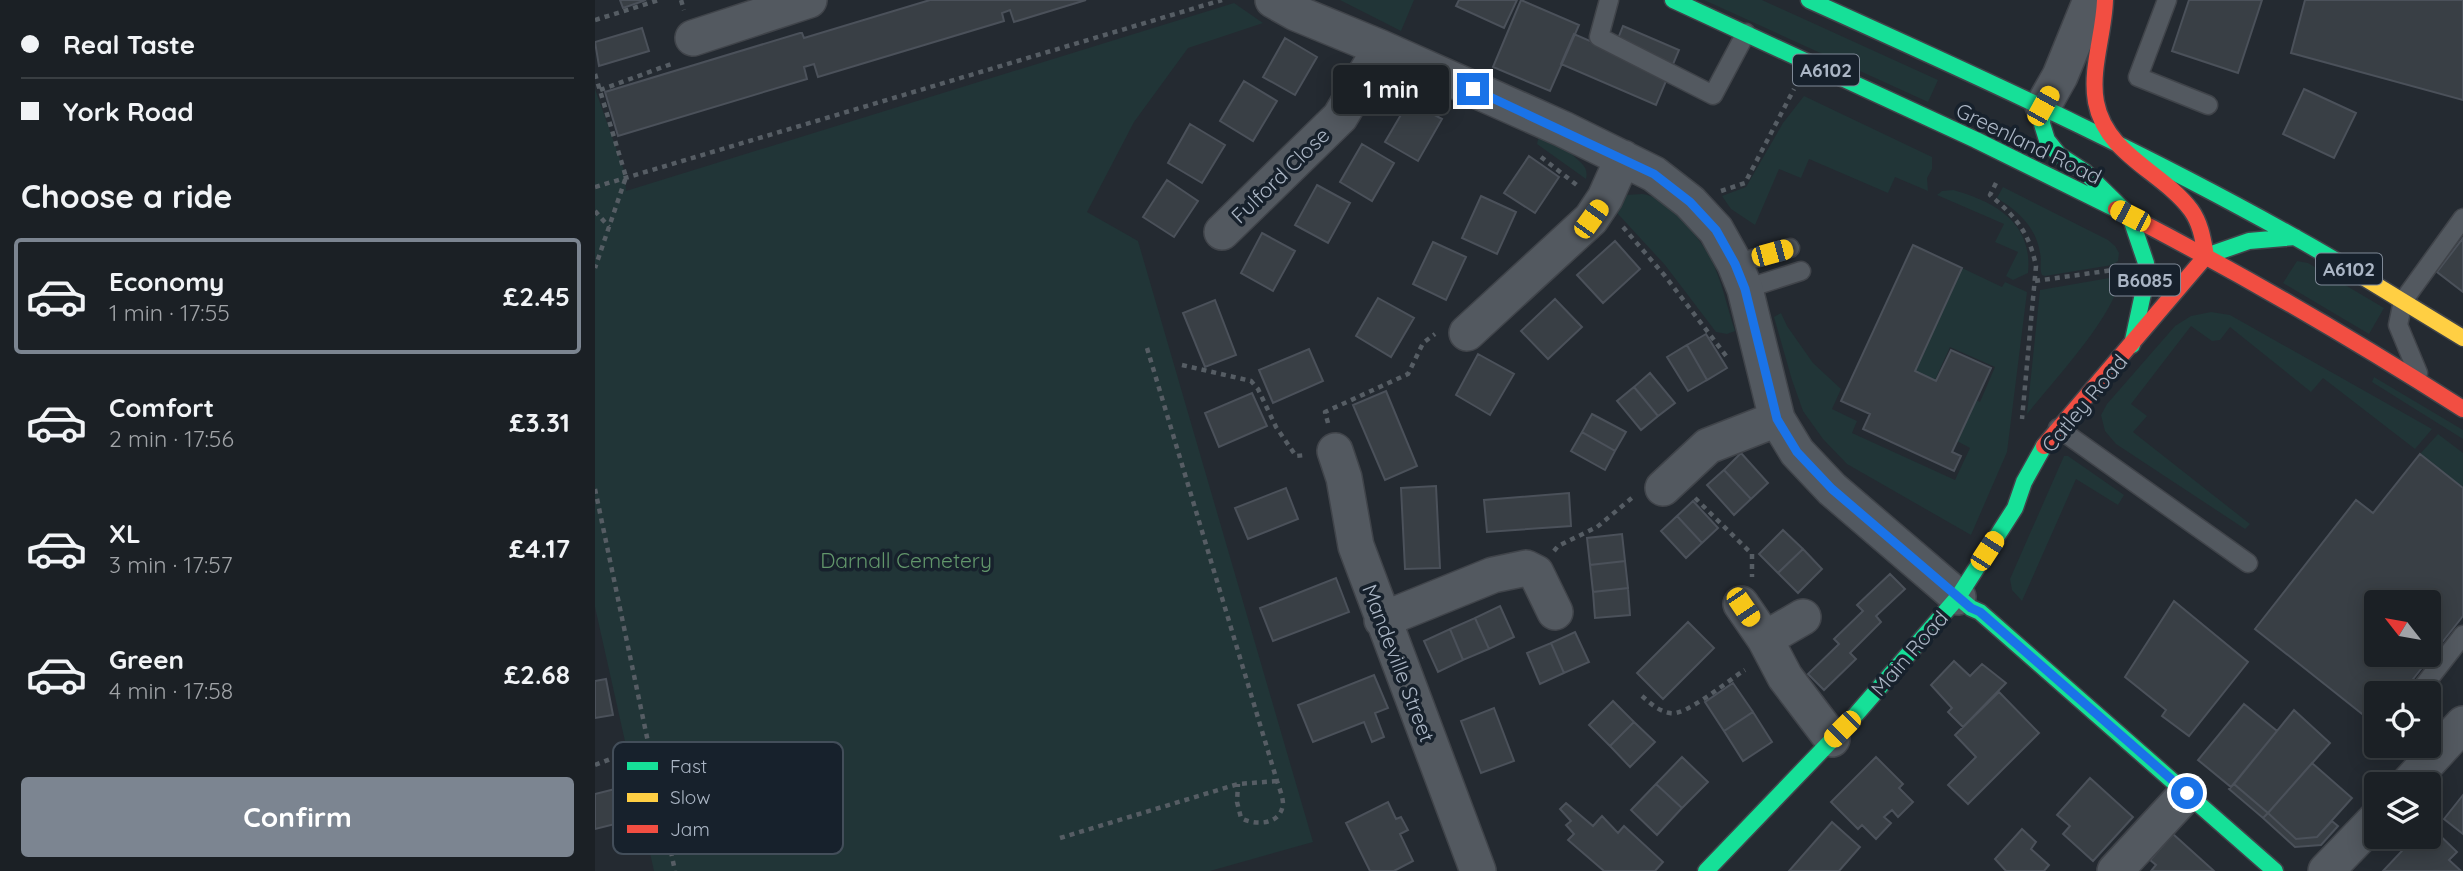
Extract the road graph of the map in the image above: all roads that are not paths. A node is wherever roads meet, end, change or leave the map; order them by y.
1 (809, 0) edge
2 (1273, 0) edge
3 (1609, 0) edge
4 (1673, 0) edge
5 (1809, 0) edge
6 (2091, 0) edge
7 (2105, 0) edge
8 (2167, 0) edge
9 (1746, 33) junction
10 (693, 38) road end
11 (1381, 48) junction
12 (2208, 105) dead end
13 (2033, 115) junction
14 (2002, 136) dead end
15 (2112, 139) junction
16 (1977, 141) junction
17 (1623, 158) junction
18 (2130, 216) junction
19 (2463, 218) edge
20 (1222, 232) dead end
21 (2295, 237) junction
22 (1790, 248) dead end
23 (2206, 256) junction
24 (1801, 271) dead end
25 (1740, 276) junction
26 (2403, 301) junction
27 (1467, 333) road end
28 (2463, 338) edge
29 (2132, 345) junction
30 (2421, 382) junction
31 (2463, 409) edge
32 (1777, 419) junction
33 (2058, 428) junction
34 (1335, 451) road end
35 (1669, 483) road end
36 (2248, 563) dead end
37 (1958, 597) junction
38 (1742, 606) road end
39 (1555, 612) dead end
40 (1803, 617) dead end
41 (1382, 620) junction
42 (2463, 635) edge
43 (1768, 645) junction
44 (2427, 681) edge
45 (2463, 724) edge
46 (1832, 739) junction
47 (2414, 764) edge
48 (2187, 793) junction
49 (2364, 832) edge
50 (1478, 871) edge
51 (1706, 871) edge
52 (2115, 871) edge
53 (2275, 871) edge
54 (2326, 871) edge

1 - 10 street
2 - 11 street
3 - 9 lane
4 - 9 main road, Greenland Road / A6102
5 - 13 main road, Greenland Road / A6102
6 - 13 street
7 - 15 main road
8 - 12 lane
9 - 16 main road, Greenland Road / A6102
11 - 17 street
11 - 20 street, Fulford Close
13 - 15 main road, Greenland Road / A6102
13 - 18 main road
14 - 16 main road
15 - 21 main road, Greenland Road / A6102
15 - 23 main road, B6085
16 - 18 main road, Greenland Road / A6102
17 - 25 street
17 - 27 street
18 - 23 main road, Greenland Road / A6102
18 - 29 main road, B6085
19 - 26 lane
21 - 23 main road, B6085
21 - 26 main road, Greenland Road / A6102
22 - 25 lane
23 - 29 main road, Catley Road / B6085
23 - 30 main road, Greenland Road / A6102
24 - 25 lane
25 - 32 street
26 - 28 main road, Greenland Road / A6102
26 - 30 lane
29 - 33 main road, Catley Road / B6085
30 - 31 main road, Greenland Road / A6102
32 - 35 street
32 - 37 street
33 - 36 lane
33 - 37 main road, Catley Road / B6085
34 - 41 street, Mandeville Street
37 - 46 main road, Main Road / B6085
37 - 48 main road, Main Road
38 - 43 street
39 - 41 street
40 - 43 street
41 - 50 street, Mandeville Street
42 - 44 lane
43 - 46 street
45 - 47 street
46 - 51 main road, Main Road / B6085
48 - 52 street
48 - 53 main road, Main Road
49 - 54 street

